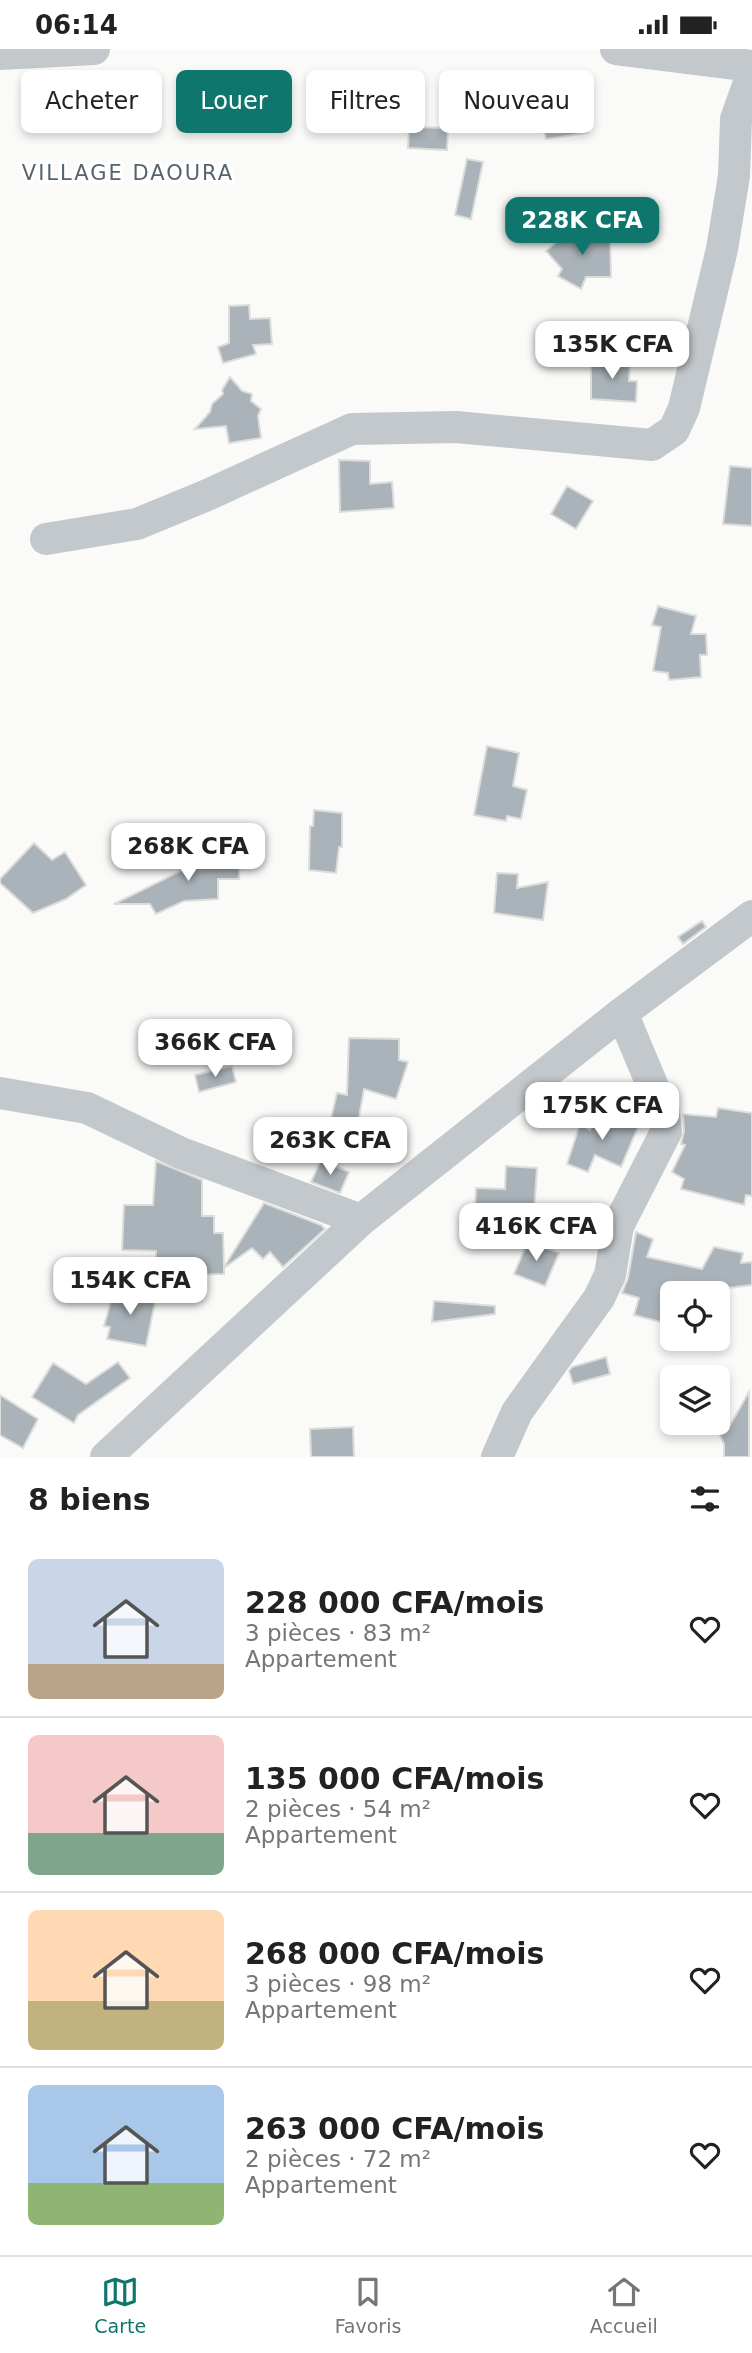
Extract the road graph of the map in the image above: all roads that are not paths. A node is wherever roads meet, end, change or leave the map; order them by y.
1 (94, 49) edge
2 (616, 49) edge
3 (0, 54) edge
4 (752, 66) edge
5 (752, 74) edge
6 (46, 539) dead end
7 (752, 916) edge
8 (622, 1013) junction
9 (0, 1093) edge
10 (361, 1220) junction
11 (106, 1457) edge
12 (497, 1457) edge

1 - 3 street
2 - 4 street
5 - 6 street
7 - 8 street
8 - 10 street
8 - 12 street
9 - 10 street
10 - 11 street

